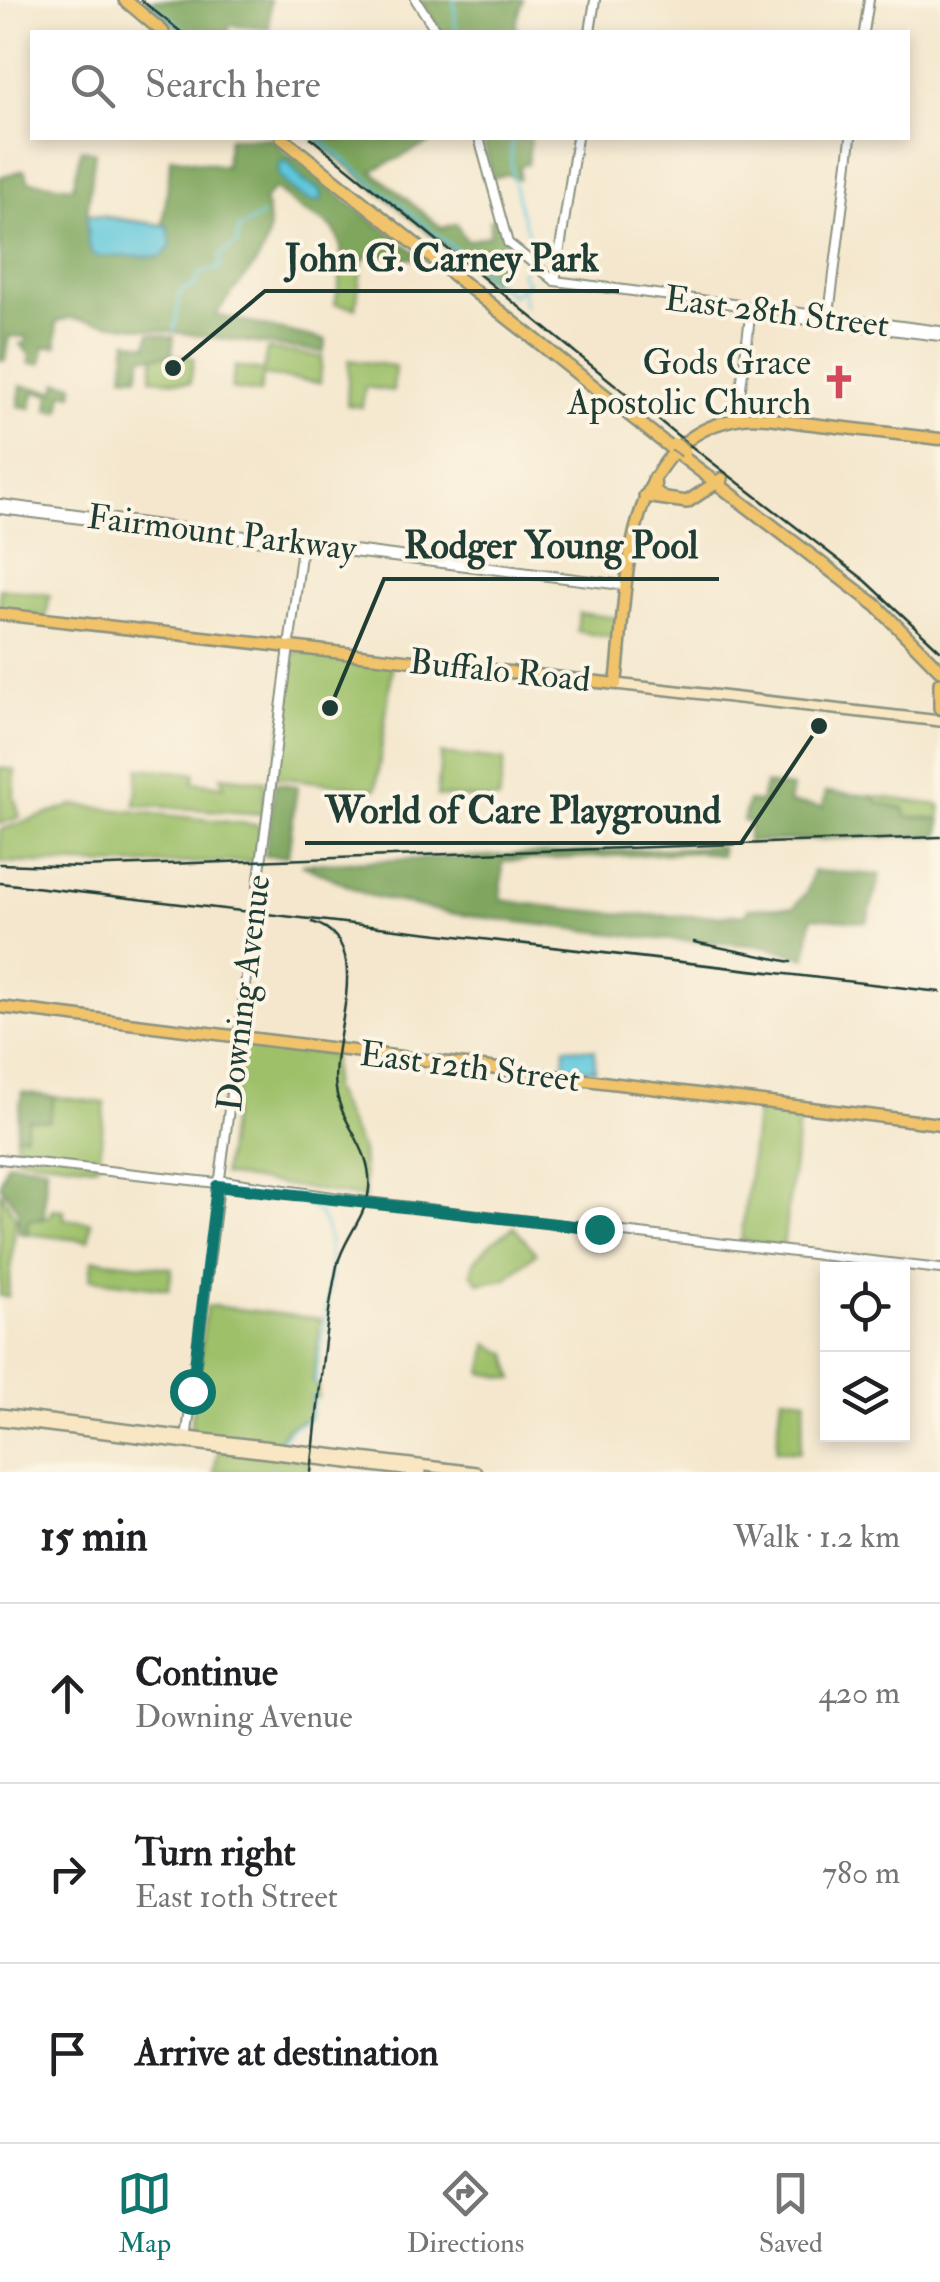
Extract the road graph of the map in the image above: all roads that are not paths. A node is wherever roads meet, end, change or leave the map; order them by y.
1 (116, 0) edge
2 (125, 0) edge
3 (416, 0) edge
4 (595, 0) edge
5 (868, 0) edge
6 (151, 30) edge
7 (160, 30) edge
8 (437, 30) edge
9 (590, 30) edge
10 (864, 30) edge
11 (285, 140) edge
12 (293, 140) edge
13 (479, 140) edge
14 (576, 140) edge
15 (851, 140) edge
16 (555, 282) junction
17 (750, 311) junction
18 (828, 320) junction
19 (940, 333) edge
20 (737, 420) junction
21 (940, 439) edge
22 (669, 443) junction
23 (686, 456) junction
24 (702, 472) junction
25 (657, 473) junction
26 (719, 481) junction
27 (703, 495) junction
28 (645, 496) junction
29 (667, 501) junction
30 (0, 507) edge
31 (302, 545) junction
32 (625, 585) junction
33 (0, 614) edge
34 (289, 647) junction
35 (940, 661) edge
36 (618, 666) junction
37 (940, 670) edge
38 (602, 682) junction
39 (940, 683) edge
40 (616, 684) junction
41 (940, 693) edge
42 (940, 708) edge
43 (940, 721) edge
44 (0, 1007) edge
45 (237, 1037) junction
46 (940, 1124) edge
47 (0, 1159) edge
48 (218, 1183) junction
49 (940, 1268) edge
50 (0, 1417) edge
51 (186, 1440) junction
52 (421, 1472) edge
53 (476, 1472) edge

1 - 6 highway
2 - 7 highway
3 - 8 street
4 - 9 street
5 - 10 street
11 - 22 highway
12 - 22 highway
13 - 16 street
14 - 16 street
15 - 18 street
16 - 17 street, East 28th Street
17 - 18 street, East 28th Street
17 - 20 street
18 - 19 street, East 28th Street
20 - 21 main road
20 - 25 main road
22 - 23 highway, bridge
23 - 24 highway
23 - 26 highway
24 - 26 highway
24 - 27 highway
25 - 28 main road
25 - 29 highway
26 - 27 highway
26 - 35 highway
26 - 37 highway
27 - 29 highway
28 - 29 highway
28 - 32 main road
30 - 31 street, Fairmount Parkway
31 - 32 street, Fairmount Parkway
31 - 34 street, Downing Avenue
32 - 36 main road
33 - 34 main road, Buffalo Road
34 - 38 main road, Buffalo Road
34 - 45 street, Downing Avenue
36 - 38 main road
36 - 40 main road
38 - 40 main road, Buffalo Road
39 - 41 highway
40 - 43 main road, Buffalo Road
41 - 42 highway
44 - 45 main road, East 12th Street
45 - 46 main road, East 12th Street
45 - 48 street, Downing Avenue
47 - 48 street
48 - 49 street
48 - 51 street, Downing Avenue
50 - 51 main road
51 - 52 main road
51 - 53 main road

